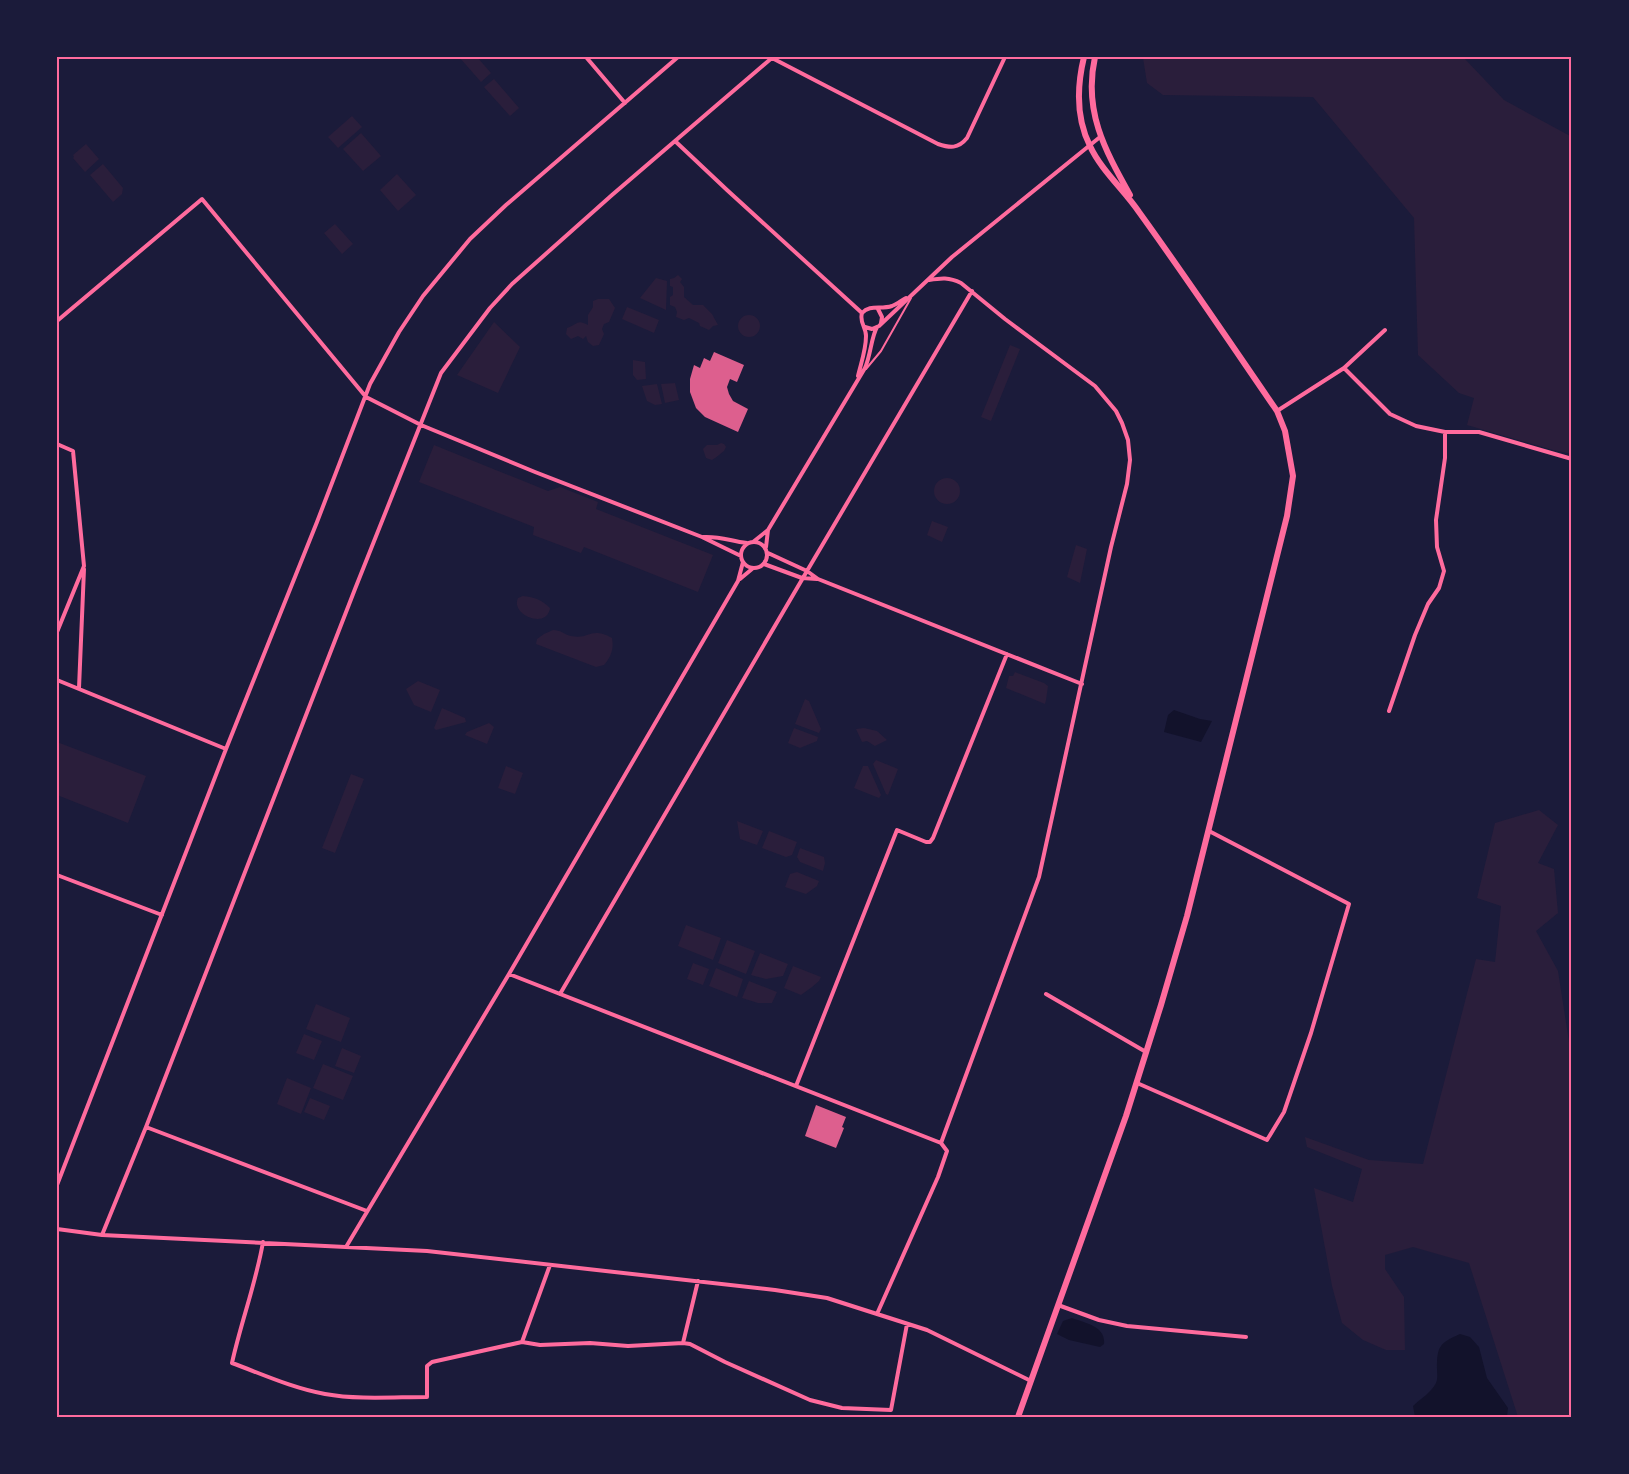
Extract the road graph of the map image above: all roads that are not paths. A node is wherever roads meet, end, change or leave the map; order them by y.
1 (586, 57) edge
2 (678, 57) edge
3 (1005, 57) edge
4 (1084, 57) edge
5 (1095, 57) edge
6 (773, 58) edge
7 (625, 103) junction
8 (1100, 137) junction
9 (675, 141) junction
10 (1090, 146) junction
11 (1138, 209) junction
12 (928, 280) junction
13 (972, 291) junction
14 (912, 295) junction
15 (877, 308) junction
16 (862, 313) junction
17 (57, 321) edge
18 (879, 326) junction
19 (865, 327) junction
20 (1384, 330) dead end
21 (1344, 368) junction
22 (856, 380) junction
23 (366, 397) junction
24 (1277, 411) junction
25 (421, 425) junction
26 (1445, 432) junction
27 (57, 444) edge
28 (1572, 459) edge
29 (768, 530) junction
30 (702, 537) junction
31 (753, 542) junction
32 (747, 543) junction
33 (766, 548) junction
34 (768, 553) junction
35 (741, 556) junction
36 (743, 562) junction
37 (764, 564) junction
38 (84, 566) junction
39 (753, 568) junction
40 (807, 571) junction
41 (802, 578) junction
42 (818, 579) junction
43 (738, 581) junction
44 (57, 632) edge
45 (1006, 654) junction
46 (57, 680) edge
47 (1082, 684) junction
48 (79, 688) junction
49 (1389, 711) dead end
50 (226, 749) junction
51 (1208, 831) junction
52 (57, 875) edge
53 (162, 915) junction
54 (509, 974) junction
55 (560, 994) junction
56 (1046, 994) dead end
57 (1146, 1052) junction
58 (1137, 1083) junction
59 (796, 1086) junction
60 (147, 1128) junction
61 (941, 1143) junction
62 (57, 1185) edge
63 (367, 1211) junction
64 (57, 1229) edge
65 (102, 1235) junction
66 (263, 1242) junction
67 (346, 1247) junction
68 (550, 1265) junction
69 (698, 1281) junction
70 (1058, 1305) junction
71 (877, 1314) junction
72 (907, 1324) junction
73 (1246, 1337) dead end
74 (522, 1342) junction
75 (683, 1343) junction
76 (1031, 1382) junction
77 (1018, 1417) edge

1 - 7 street
2 - 7 street
3 - 6 street
4 - 10 main road
5 - 8 main road
6 - 9 street
7 - 23 street
8 - 10 street
8 - 11 main road
9 - 16 street
9 - 25 street
10 - 11 main road
10 - 12 street
11 - 24 main road
12 - 13 street
12 - 14 street
13 - 40 street
13 - 47 street
14 - 15 street
14 - 18 street
14 - 22 lane
15 - 16 street
15 - 18 street
16 - 19 street
17 - 23 street
18 - 19 street
18 - 22 street
19 - 22 street
20 - 21 street
21 - 24 street
21 - 26 street
22 - 29 street
23 - 25 street
23 - 50 street
24 - 51 main road
25 - 30 street
25 - 60 street
26 - 28 street
26 - 49 street
27 - 38 street
29 - 31 street
29 - 33 street
30 - 32 street
30 - 35 street
31 - 32 street
31 - 33 street
32 - 35 street
33 - 34 street
34 - 37 street
34 - 40 street
35 - 36 street
36 - 39 street
36 - 43 street
37 - 39 street
37 - 41 street
38 - 44 street
38 - 48 street
39 - 43 street
40 - 41 street
40 - 42 street
41 - 42 street
41 - 55 street
42 - 45 street
43 - 54 street
45 - 47 street
45 - 59 street
46 - 48 street
47 - 61 street
48 - 50 street
50 - 53 street
51 - 57 main road
51 - 58 street
52 - 53 street
53 - 62 street
54 - 55 street
54 - 63 street
55 - 59 street
56 - 57 street
57 - 58 main road
58 - 70 main road
59 - 61 street
60 - 63 street
60 - 65 street
61 - 71 street
63 - 67 street
64 - 65 street
65 - 66 street
66 - 67 street
66 - 74 street
67 - 68 street
68 - 69 street
68 - 74 street
69 - 71 street
69 - 75 street
70 - 73 street
70 - 76 main road
71 - 72 street
72 - 75 street
72 - 76 street
74 - 75 street
76 - 77 main road

